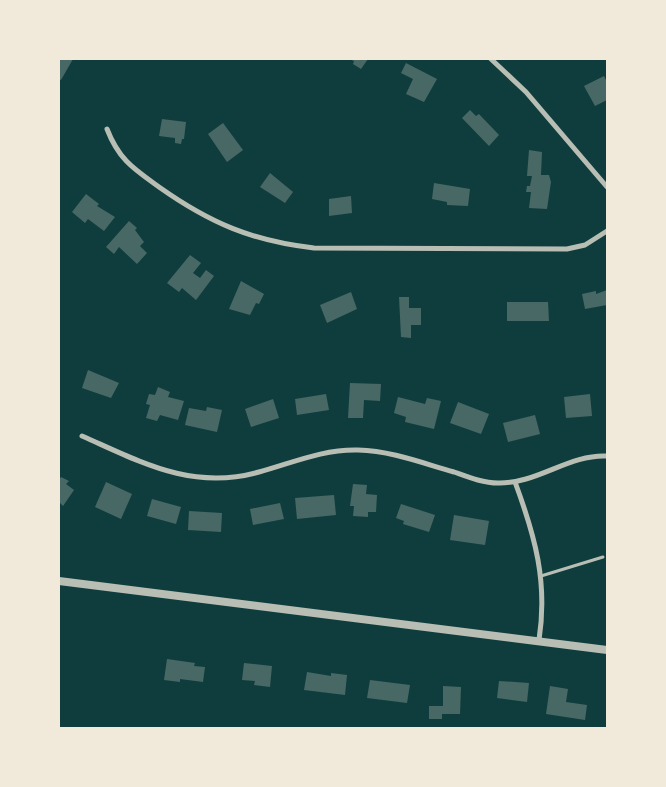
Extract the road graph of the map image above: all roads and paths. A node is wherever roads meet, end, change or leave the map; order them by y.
1 (493, 59) edge
2 (107, 129) dead end
3 (607, 187) edge
4 (607, 231) edge
5 (82, 436) dead end
6 (607, 456) edge
7 (515, 482) junction
8 (603, 557) dead end
9 (541, 576) junction
10 (59, 581) edge
11 (539, 640) junction
12 (607, 650) edge

1 - 3 street
2 - 4 street
5 - 7 street
6 - 7 street
7 - 9 street
8 - 9 lane
9 - 11 street
10 - 11 street
11 - 12 street

